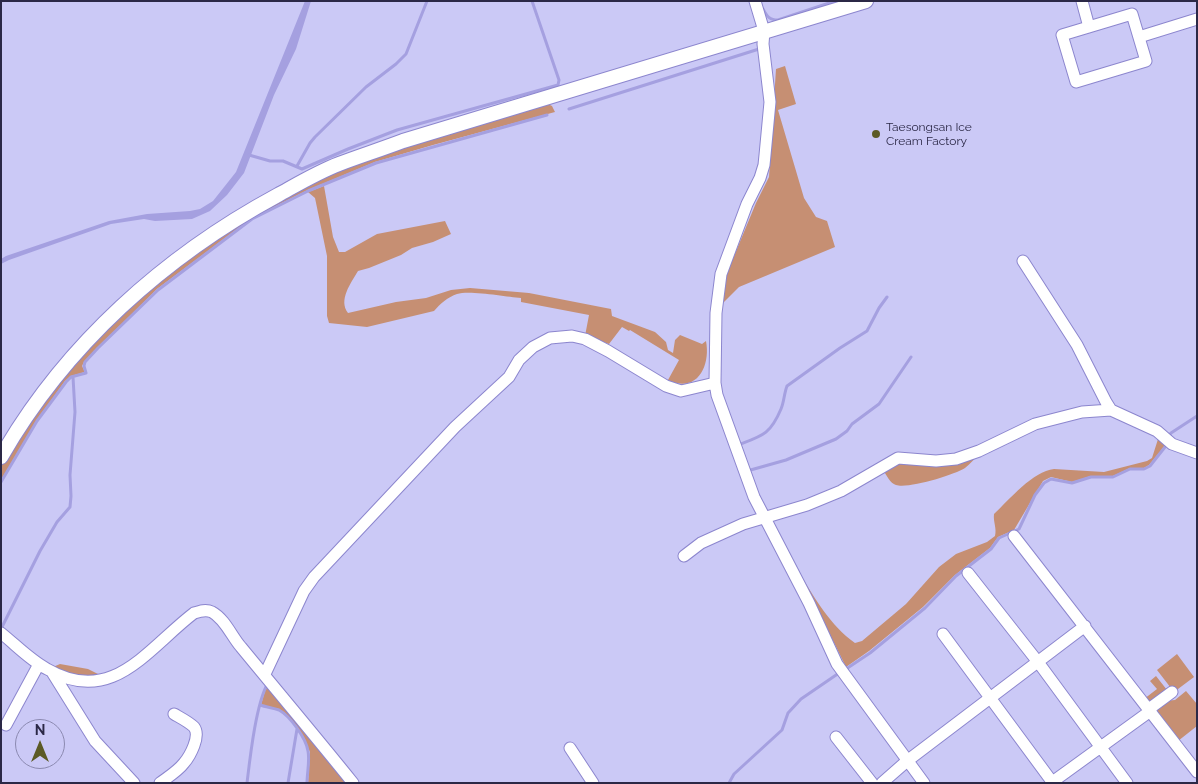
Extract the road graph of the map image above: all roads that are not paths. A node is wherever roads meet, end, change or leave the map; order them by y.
1 (755, 1) edge
2 (866, 1) edge
3 (1082, 1) edge
4 (1197, 19) edge
5 (1089, 27) junction
6 (764, 31) junction
7 (1139, 37) junction
8 (1023, 261) dead end
9 (715, 383) junction
10 (1111, 410) junction
11 (1197, 453) edge
12 (1, 457) edge
13 (764, 518) junction
14 (1014, 536) dead end
15 (684, 556) dead end
16 (968, 572) dead end
17 (1085, 626) junction
18 (1, 633) edge
19 (943, 634) dead end
20 (1038, 662) junction
21 (39, 664) junction
22 (52, 672) junction
23 (265, 674) junction
24 (1172, 692) dead end
25 (990, 698) junction
26 (1149, 712) junction
27 (174, 714) dead end
28 (6, 725) dead end
29 (836, 737) dead end
30 (1100, 747) junction
31 (570, 748) dead end
32 (907, 761) junction
33 (1197, 772) edge
34 (1052, 782) edge
35 (134, 783) edge
36 (160, 783) edge
37 (352, 783) edge
38 (593, 783) edge
39 (872, 783) edge
40 (882, 783) edge
41 (924, 783) edge
42 (1127, 783) edge

1 - 6 street
2 - 6 street
3 - 5 street
4 - 7 street
5 - 7 street
5 - 7 street
6 - 9 street
6 - 12 street
8 - 10 street
9 - 13 street
9 - 23 street
10 - 11 street
10 - 13 street
13 - 15 street
13 - 32 street
14 - 17 street
16 - 20 street
17 - 20 street
17 - 26 street
18 - 21 street
19 - 25 street
20 - 25 street
20 - 30 street
21 - 22 street
21 - 28 street
22 - 23 street
22 - 35 street
23 - 37 street
24 - 26 street
25 - 32 street
25 - 34 street
26 - 30 street
26 - 33 street
27 - 36 street
29 - 39 street
30 - 34 street
30 - 42 street
31 - 38 street
32 - 40 street
32 - 41 street

